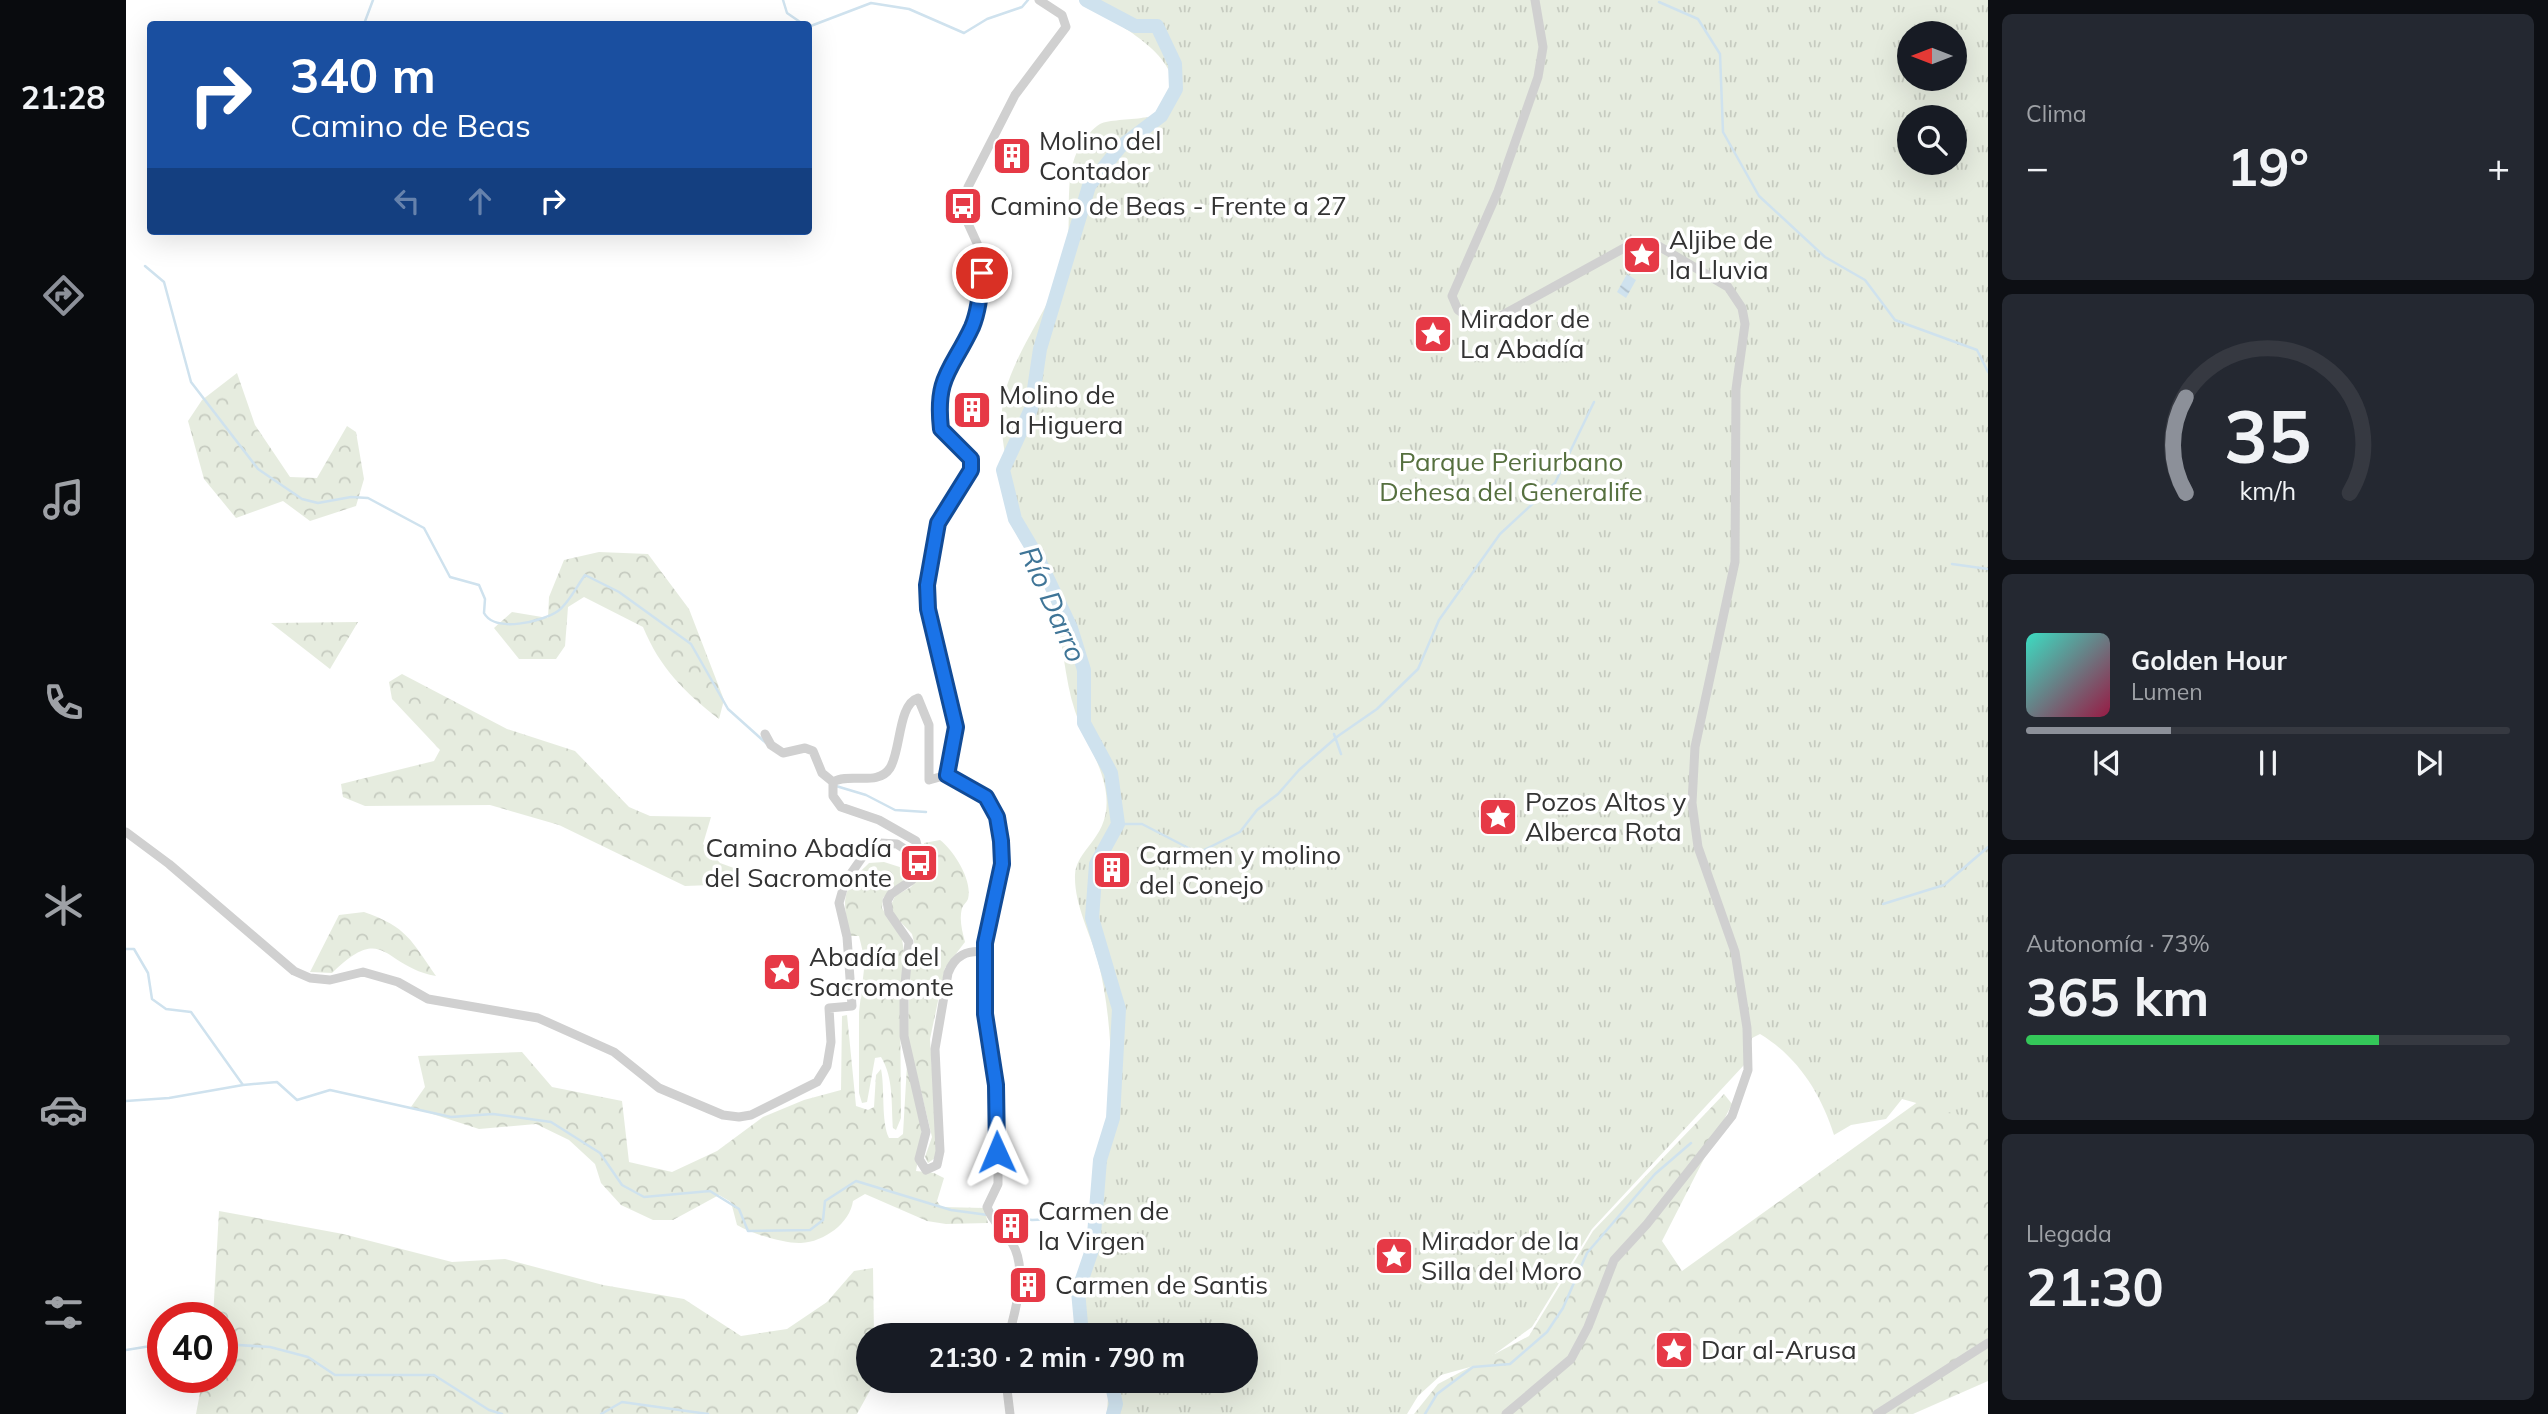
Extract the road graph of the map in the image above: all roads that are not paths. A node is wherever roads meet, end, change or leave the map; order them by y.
1 (1039, 0) edge
2 (1535, 0) edge
3 (765, 734) dead end
4 (947, 775) junction
5 (833, 782) junction
6 (126, 832) edge
7 (914, 862) junction
8 (985, 952) junction
9 (1011, 1323) edge
10 (1988, 1343) edge
11 (1007, 1393) edge
12 (1010, 1414) edge
13 (1506, 1414) edge
14 (1877, 1414) edge

1 - 4 street
2 - 13 street
3 - 5 street
4 - 5 street
4 - 8 street
5 - 7 street
6 - 7 street
7 - 8 street
8 - 9 street
10 - 14 street
11 - 12 street

